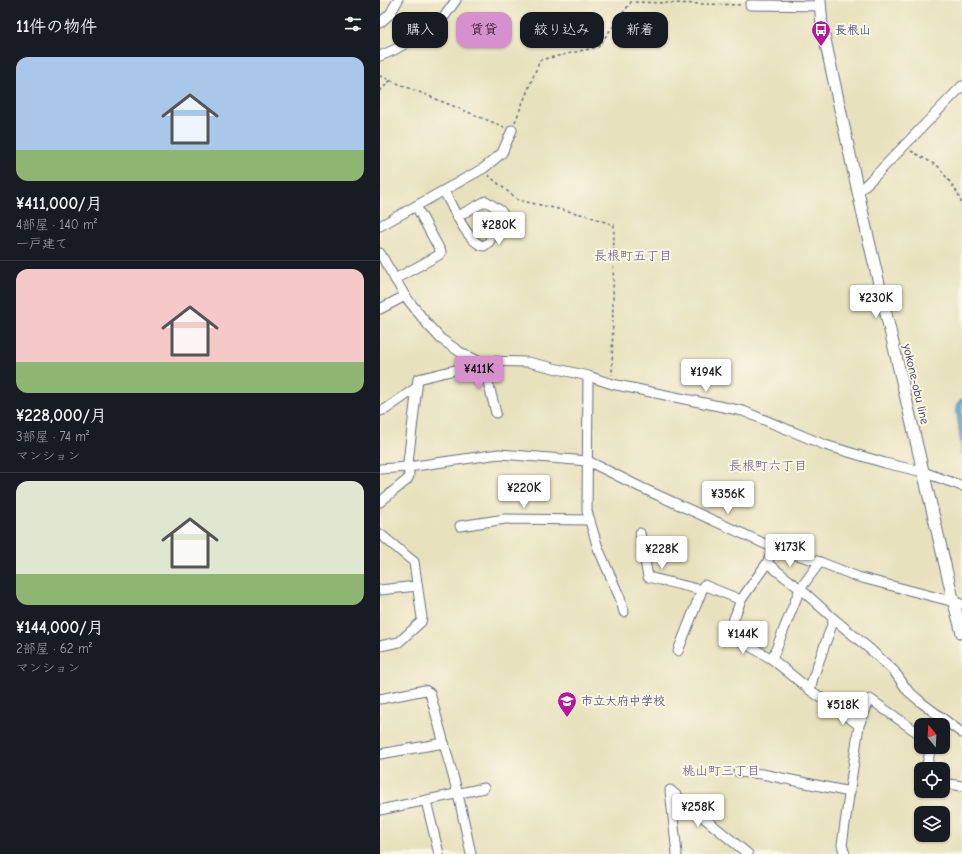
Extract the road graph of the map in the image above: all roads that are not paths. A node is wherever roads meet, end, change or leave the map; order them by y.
1 (398, 0) edge
2 (456, 0) edge
3 (820, 3) edge
4 (750, 5) road end
5 (380, 23) edge
6 (380, 56) edge
7 (962, 86) edge
8 (512, 130) road end
9 (444, 191) junction
10 (859, 191) junction
11 (416, 206) junction
12 (458, 216) junction
13 (380, 226) edge
14 (380, 253) edge
15 (383, 266) edge
16 (395, 280) junction
17 (405, 296) junction
18 (380, 309) edge
19 (480, 361) junction
20 (588, 376) junction
21 (416, 388) junction
22 (380, 411) edge
23 (496, 413) dead end
24 (588, 461) junction
25 (408, 467) junction
26 (380, 469) edge
27 (923, 472) junction
28 (962, 486) edge
29 (380, 502) edge
30 (590, 520) junction
31 (460, 526) dead end
32 (640, 533) dead end
33 (380, 534) edge
34 (774, 548) junction
35 (820, 562) junction
36 (767, 563) junction
37 (417, 586) junction
38 (800, 589) junction
39 (380, 590) edge
40 (702, 590) junction
41 (741, 600) junction
42 (958, 604) edge
43 (624, 612) dead end
44 (834, 619) junction
45 (962, 633) edge
46 (380, 646) edge
47 (678, 651) dead end
48 (772, 659) junction
49 (810, 690) junction
50 (380, 699) edge
51 (941, 718) edge
52 (860, 725) junction
53 (950, 725) edge
54 (914, 730) edge
55 (962, 733) edge
56 (444, 743) junction
57 (380, 754) edge
58 (738, 772) dead end
59 (950, 785) edge
60 (962, 786) edge
61 (484, 788) dead end
62 (850, 792) junction
63 (458, 794) junction
64 (426, 801) junction
65 (380, 810) edge
66 (438, 854) edge
67 (471, 854) edge
68 (678, 854) edge
69 (748, 854) edge
70 (845, 854) edge

1 - 5 street
2 - 6 street
3 - 4 street
3 - 10 main road, yokone-obu line
7 - 10 street
8 - 9 street
9 - 11 street
9 - 12 street
10 - 27 main road, yokone-obu line
11 - 13 street
11 - 16 street
12 - 12 street
14 - 15 street
15 - 16 street
16 - 17 street
17 - 18 street
17 - 19 street
19 - 20 street
19 - 21 street
19 - 23 street
20 - 24 street
20 - 27 street
21 - 22 street
21 - 25 street
24 - 25 street
24 - 30 street
24 - 34 street
25 - 26 street
25 - 29 street
27 - 28 street
27 - 42 main road, yokone-obu line
30 - 31 street
30 - 43 street
32 - 40 street
33 - 37 street
34 - 35 street
34 - 36 street
35 - 38 street
35 - 42 street
36 - 38 street
36 - 41 street
37 - 39 street
37 - 46 street
38 - 44 street
38 - 48 street
40 - 41 street
40 - 47 street
41 - 48 street
42 - 45 main road, yokone-obu line
44 - 49 street
44 - 51 street
48 - 49 street
49 - 52 street
50 - 56 street
52 - 54 street
52 - 62 street
53 - 55 street
56 - 57 street
56 - 63 street
58 - 62 street
59 - 60 street
61 - 63 street
62 - 70 street
63 - 64 street
63 - 67 street
64 - 65 street
64 - 66 street
68 - 69 street

